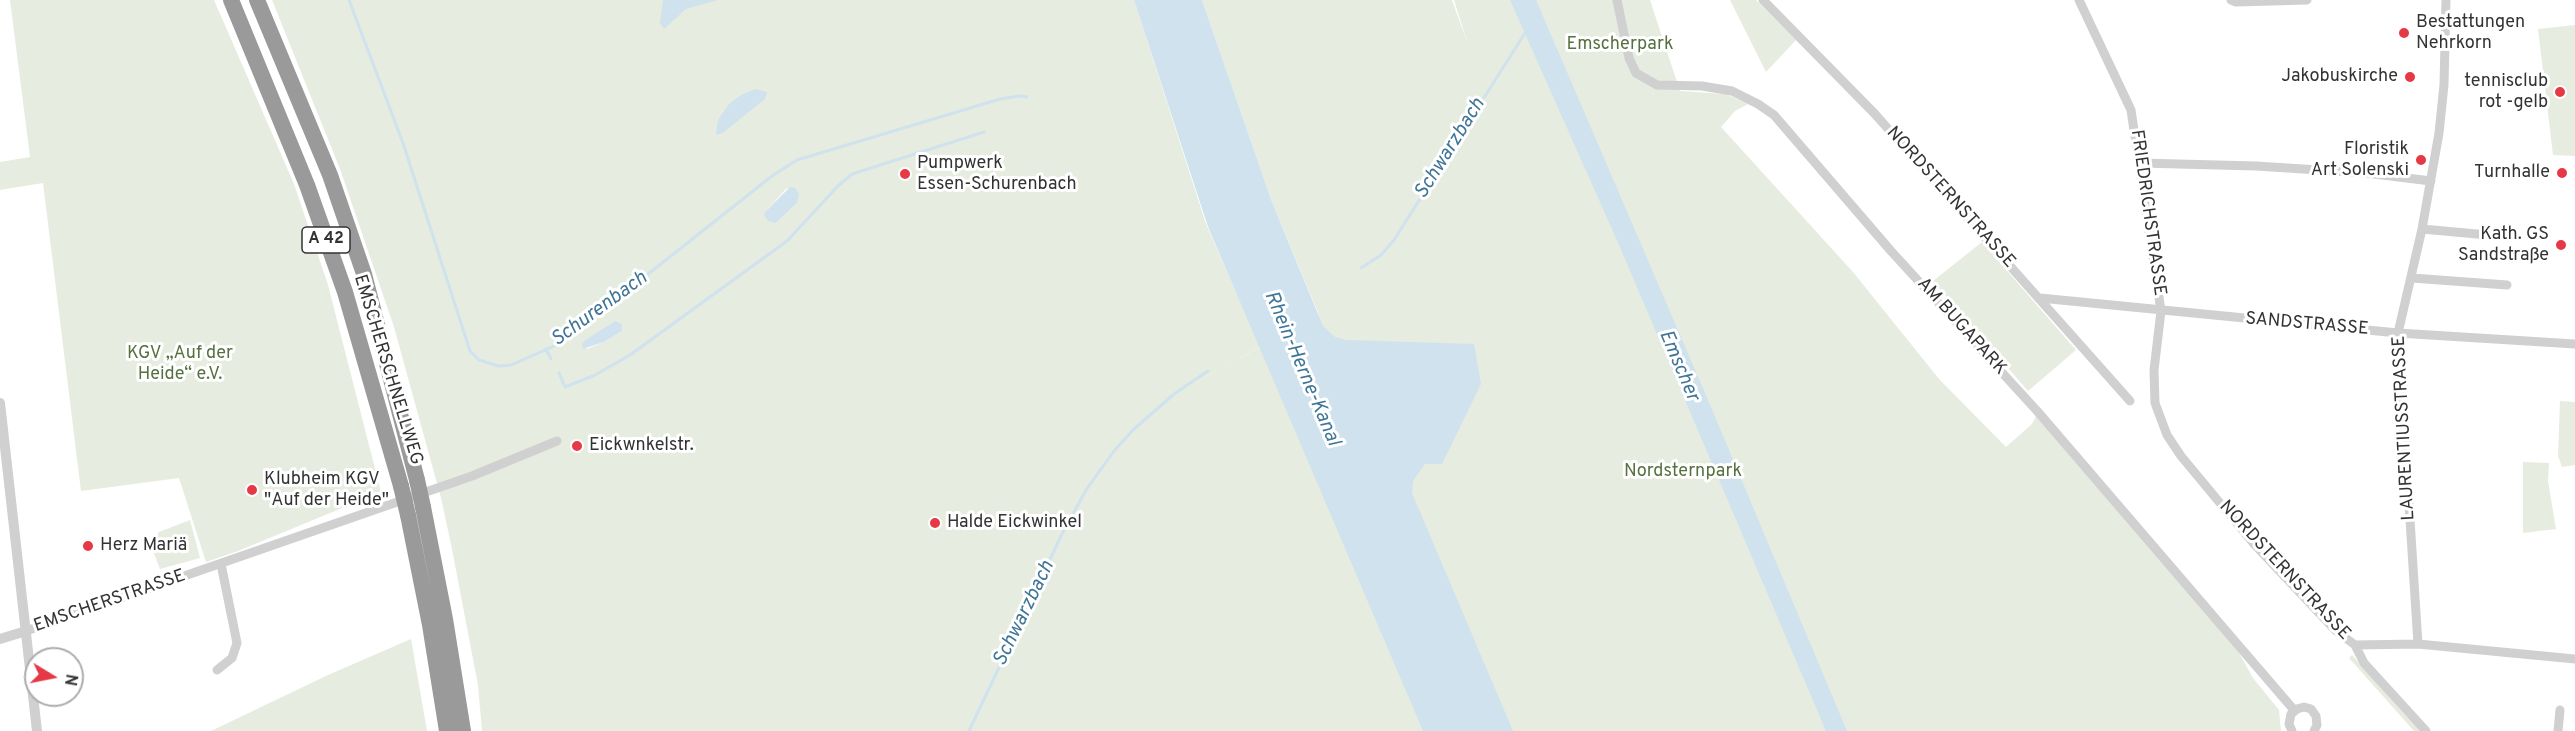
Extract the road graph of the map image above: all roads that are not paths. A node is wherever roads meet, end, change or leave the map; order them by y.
1 (231, 0) edge
2 (257, 0) edge
3 (1617, 0) edge
4 (1763, 0) edge
5 (2079, 0) edge
6 (2231, 0) edge
7 (2307, 0) edge
8 (2445, 0) edge
9 (2140, 163) junction
10 (2431, 181) junction
11 (2422, 229) junction
12 (2510, 237) dead end
13 (2412, 278) junction
14 (2507, 285) dead end
15 (2040, 298) junction
16 (2161, 311) junction
17 (2398, 333) junction
18 (2575, 344) edge
19 (2130, 401) dead end
20 (0, 403) edge
21 (2167, 435) joint
22 (557, 441) dead end
23 (409, 483) junction
24 (221, 564) junction
25 (437, 622) junction
26 (26, 631) junction
27 (0, 639) edge
28 (2418, 644) junction
29 (2355, 645) junction
30 (2575, 659) edge
31 (218, 670) dead end
32 (2294, 710) junction
33 (2560, 710) dead end
34 (37, 731) edge
35 (447, 731) edge
36 (463, 731) edge
37 (2292, 731) edge
38 (2314, 731) edge
39 (2426, 731) edge
40 (2558, 731) edge

1 - 23 highway, EMSCHERSCHNELLWEG / A 42
2 - 23 highway, EMSCHERSCHNELLWEG / A 42
3 - 32 street, AM BUGAPARK
4 - 15 street, NORDSTERNSTRASSE
5 - 9 street, FRIEDRICHSTRASSE
6 - 7 street
8 - 10 street, LAURENTIUSSTRASSE
9 - 10 street
9 - 16 street, FRIEDRICHSTRASSE
10 - 11 street, LAURENTIUSSTRASSE
11 - 12 street
11 - 13 street, LAURENTIUSSTRASSE
13 - 14 street
13 - 17 street, LAURENTIUSSTRASSE
15 - 16 street, SANDSTRASSE
15 - 19 street, NORDSTERNSTRASSE
16 - 17 street, SANDSTRASSE
16 - 21 street, FRIEDRICHSTRASSE
17 - 18 street, SANDSTRASSE
17 - 28 street, LAURENTIUSSTRASSE
20 - 26 street
21 - 29 street, NORDSTERNSTRASSE
22 - 24 street, EMSCHERSTRASSE
23 - 25 highway, EMSCHERSCHNELLWEG / A 42, bridge
24 - 26 street, EMSCHERSTRASSE
24 - 31 street
25 - 35 highway, EMSCHERSCHNELLWEG / A 42
25 - 36 highway, EMSCHERSCHNELLWEG / A 42
26 - 27 street, EMSCHERSTRASSE
26 - 34 street
28 - 29 street
28 - 30 street
29 - 39 street, NORDSTERNSTRASSE
32 - 37 street
32 - 38 street
33 - 40 street

